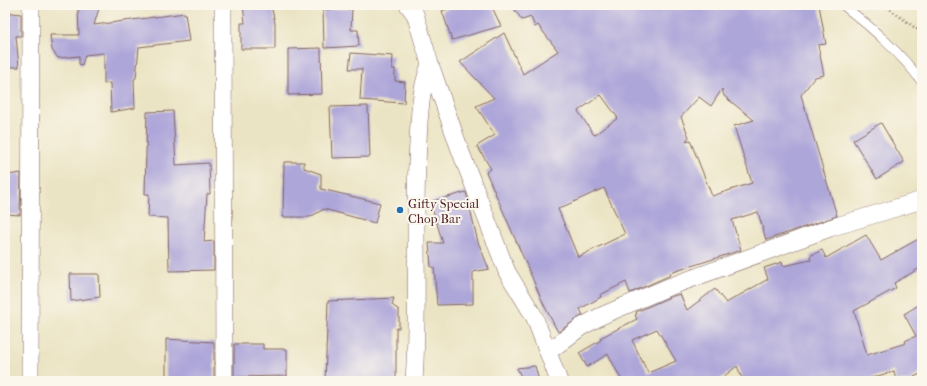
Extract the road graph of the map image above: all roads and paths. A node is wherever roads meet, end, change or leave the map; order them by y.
1 (31, 5) edge
2 (223, 5) edge
3 (408, 5) edge
4 (843, 5) edge
5 (884, 5) edge
6 (922, 33) edge
7 (430, 64) junction
8 (922, 82) edge
9 (922, 200) edge
10 (548, 352) junction
11 (30, 381) edge
12 (224, 381) edge
13 (414, 381) edge
14 (559, 381) edge

1 - 11 street
2 - 12 street
3 - 7 street
4 - 8 lane
5 - 6 path
7 - 10 street
7 - 13 street
9 - 10 street
10 - 14 street

